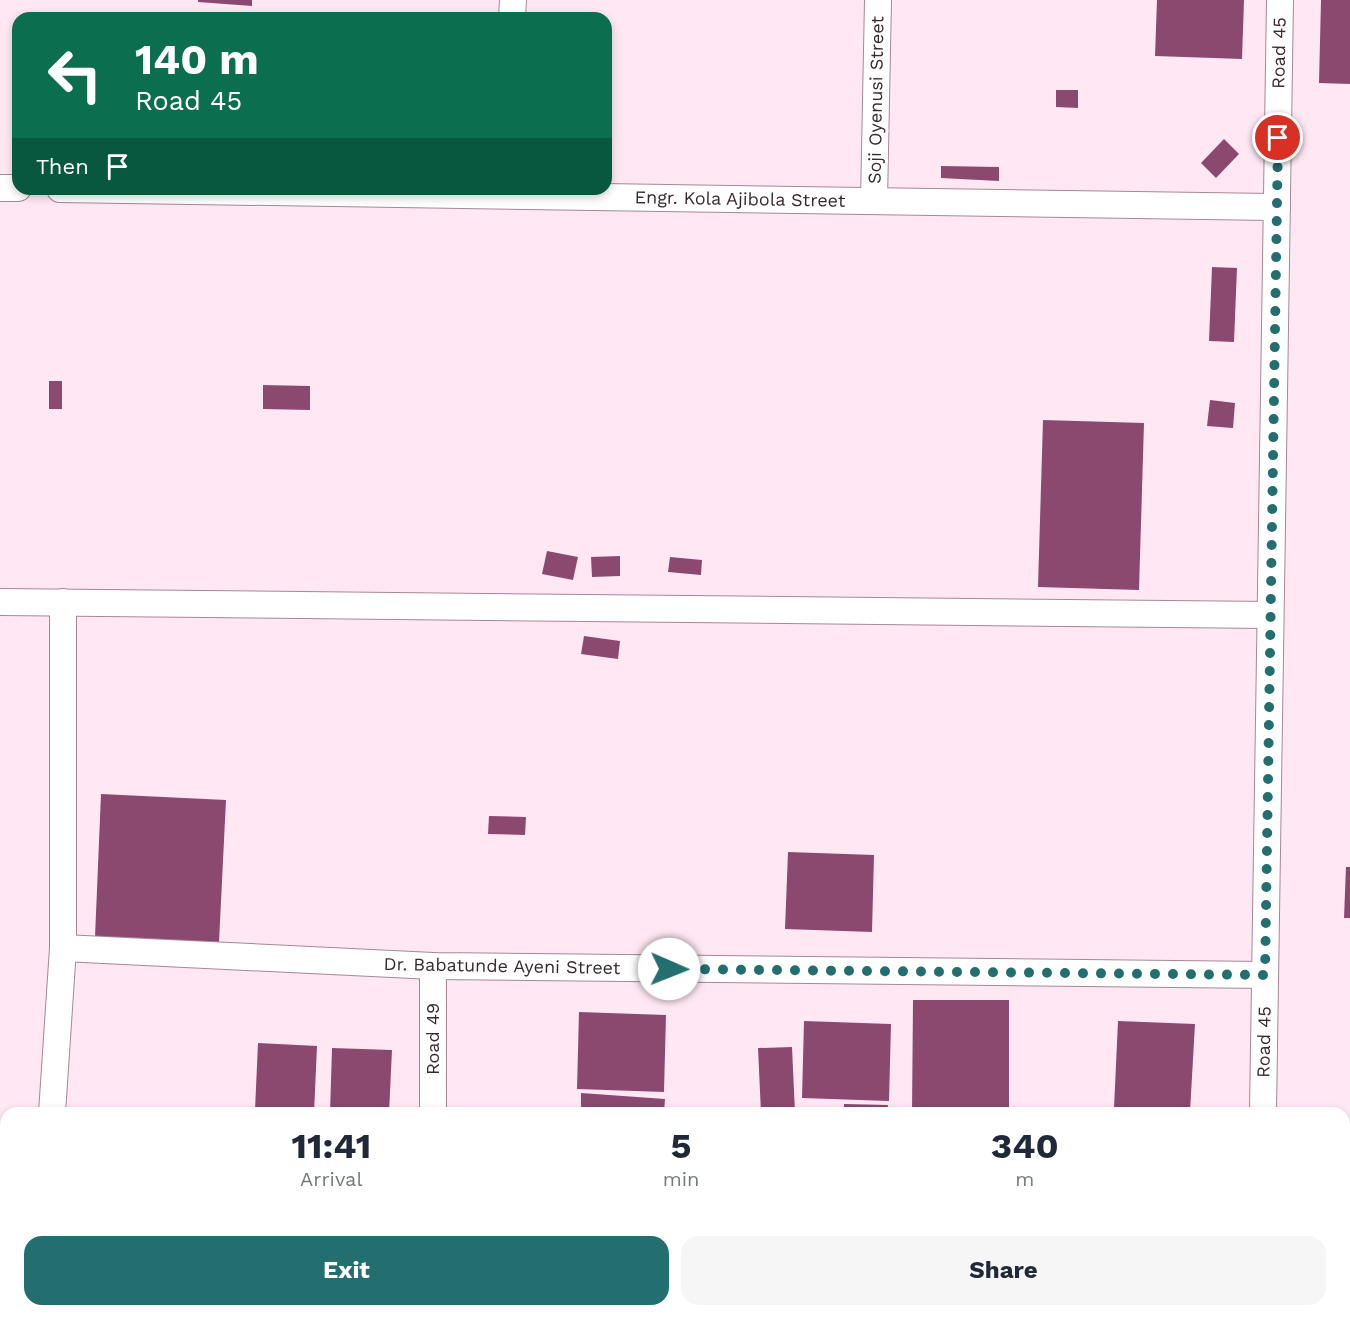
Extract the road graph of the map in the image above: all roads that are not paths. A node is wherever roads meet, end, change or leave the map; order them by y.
1 (878, 0) edge
2 (1280, 0) edge
3 (612, 195) edge
4 (874, 201) junction
5 (1277, 207) junction
6 (0, 602) edge
7 (63, 602) junction
8 (1270, 615) junction
9 (63, 948) junction
10 (433, 966) junction
11 (1265, 975) junction
12 (52, 1107) edge
13 (433, 1107) edge
14 (1263, 1107) edge

1 - 4 street, Soji Oyenusi Street
2 - 5 street, Road 45
3 - 4 street, Engr. Kola Ajibola Street
4 - 5 street, Engr. Kola Ajibola Street
5 - 8 street, Road 45
6 - 7 street
7 - 8 street
7 - 9 street
8 - 11 street, Road 45
9 - 10 street, Dr. Babatunde Ayeni Street
9 - 12 street
10 - 11 street, Dr. Babatunde Ayeni Street
10 - 13 street, Road 49
11 - 14 street, Road 45

